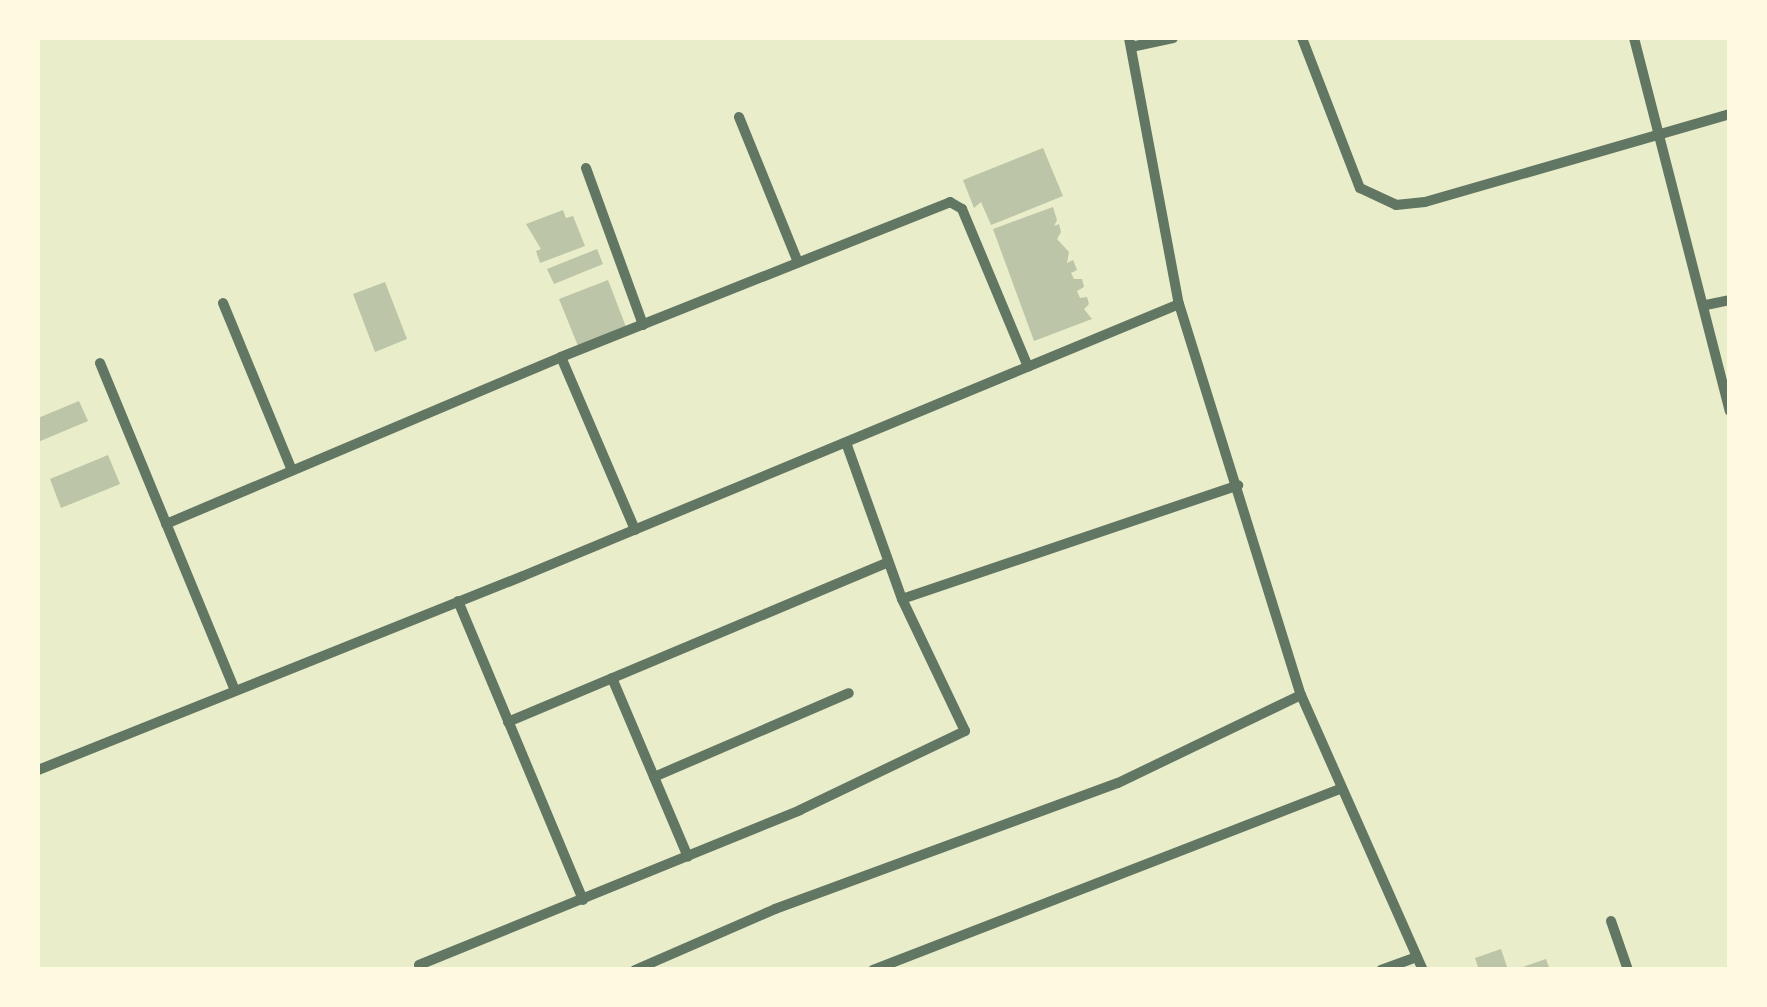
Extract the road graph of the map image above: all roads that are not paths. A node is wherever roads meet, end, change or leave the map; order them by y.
1 (1173, 38) edge
2 (1302, 38) edge
3 (1634, 38) edge
4 (1130, 42) edge
5 (1730, 114) edge
6 (739, 117) dead end
7 (1656, 132) junction
8 (586, 168) dead end
9 (798, 262) junction
10 (1730, 300) edge
11 (224, 303) dead end
12 (1180, 304) junction
13 (1706, 305) junction
14 (643, 324) junction
15 (561, 357) junction
16 (100, 363) dead end
17 (1028, 367) junction
18 (1730, 411) edge
19 (846, 443) junction
20 (292, 470) junction
21 (1238, 485) junction
22 (166, 524) junction
23 (635, 530) junction
24 (888, 562) junction
25 (902, 599) junction
26 (458, 602) junction
27 (612, 678) junction
28 (234, 688) junction
29 (849, 693) dead end
30 (1301, 694) junction
31 (508, 722) junction
32 (38, 770) edge
33 (654, 777) junction
34 (1340, 789) junction
35 (688, 857) junction
36 (583, 900) junction
37 (1612, 922) dead end
38 (1417, 957) junction
39 (419, 965) dead end
40 (635, 970) edge
41 (873, 970) edge
42 (1381, 970) edge
43 (1423, 970) edge
44 (1628, 970) edge

1 - 4 street
2 - 7 street
3 - 7 street
4 - 12 street
5 - 7 street
6 - 9 street
7 - 13 street
8 - 14 street
9 - 14 street
9 - 17 street
10 - 13 street
11 - 20 street
12 - 17 street
12 - 21 street
13 - 18 street
14 - 15 street
15 - 20 street
15 - 23 street
16 - 22 street
17 - 19 street
19 - 23 street
19 - 24 street
20 - 22 street
21 - 25 street
21 - 30 street
22 - 28 street
23 - 26 street
24 - 25 street
24 - 27 street
25 - 35 street
26 - 28 street
26 - 31 street
27 - 31 street
27 - 33 street
28 - 32 street
29 - 33 street
30 - 34 street
30 - 40 street
31 - 36 street
33 - 35 street
34 - 38 street
34 - 41 street
35 - 36 street
36 - 39 street
37 - 44 street
38 - 42 street
38 - 43 street

